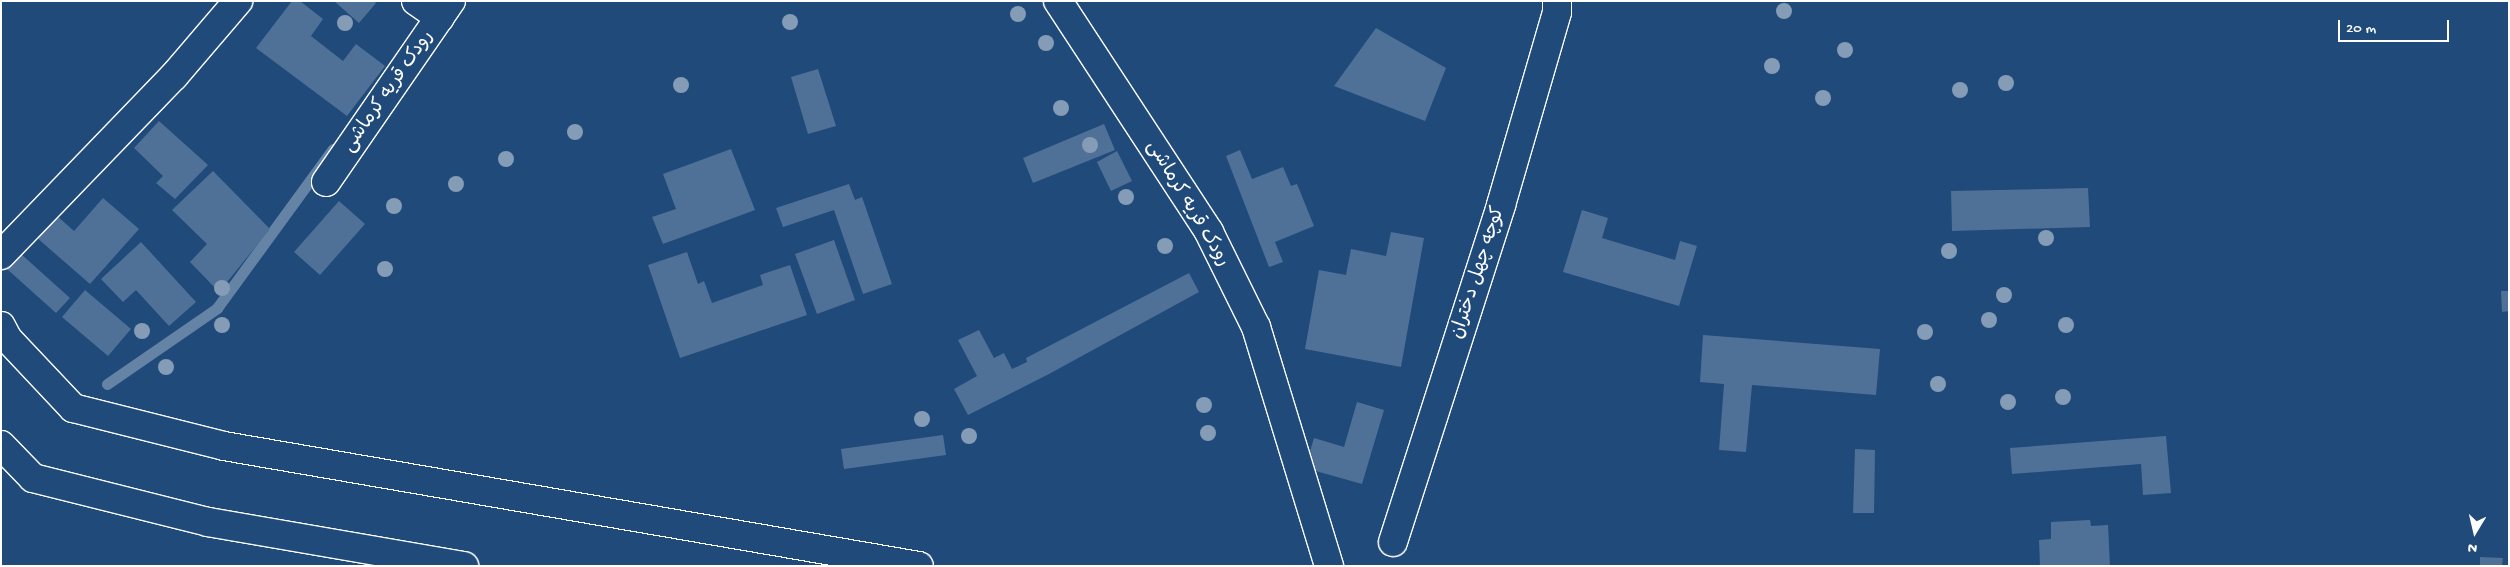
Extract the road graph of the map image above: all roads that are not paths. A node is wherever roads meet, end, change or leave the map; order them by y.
1 (238, 1) edge
2 (416, 1) edge
3 (1058, 1) edge
4 (1557, 1) edge
5 (445, 10) edge
6 (326, 182) dead end
7 (1, 256) edge
8 (1, 326) edge
9 (1, 444) edge
10 (1392, 542) dead end
11 (464, 566) edge
12 (919, 566) edge
13 (1329, 566) edge

1 - 7 street
2 - 5 street
3 - 13 street, رودک قریه کرماشی
4 - 10 street, کوچه چهل دختران
5 - 6 street, رودک قریه کرماشی
8 - 12 street
9 - 11 street

